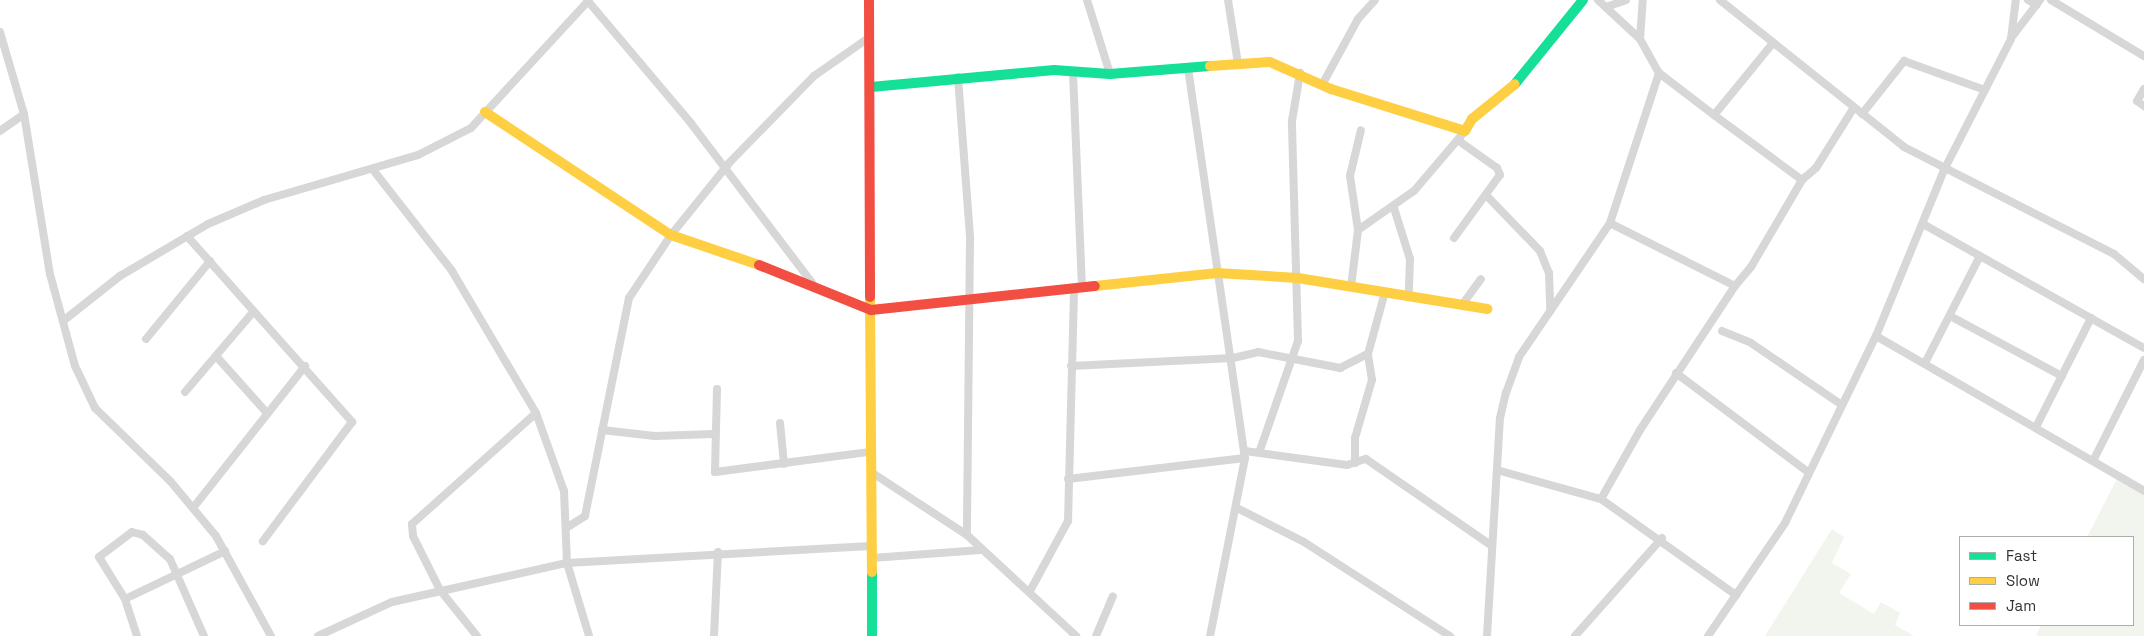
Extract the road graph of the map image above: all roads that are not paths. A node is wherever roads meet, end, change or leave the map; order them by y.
1 (588, 0) edge
2 (869, 0) edge
3 (1087, 0) edge
4 (1228, 0) edge
5 (1375, 0) edge
6 (1582, 0) edge
7 (1598, 0) edge
8 (1626, 0) edge
9 (1643, 0) edge
10 (1720, 0) edge
11 (2016, 0) edge
12 (2028, 0) edge
13 (2051, 0) edge
14 (2038, 2) edge
15 (1606, 8) junction
16 (0, 32) edge
17 (870, 37) junction
18 (1640, 39) junction
19 (2011, 39) junction
20 (1773, 43) junction
21 (3, 56) edge
22 (2144, 56) edge
23 (1238, 64) junction
24 (1188, 68) junction
25 (1073, 73) junction
26 (1300, 73) junction
27 (1660, 73) junction
28 (1110, 74) junction
29 (958, 77) junction
30 (1322, 85) junction
31 (871, 86) junction
32 (1982, 89) junction
33 (2144, 89) edge
34 (2144, 106) edge
35 (1853, 109) junction
36 (485, 112) junction
37 (24, 114) junction
38 (1862, 114) junction
39 (1714, 115) junction
40 (1361, 130) dead end
41 (0, 131) edge
42 (1465, 131) junction
43 (1459, 141) junction
44 (725, 168) junction
45 (1944, 170) junction
46 (374, 171) junction
47 (1802, 180) junction
48 (1486, 195) junction
49 (1394, 208) junction
50 (1610, 223) junction
51 (1922, 224) junction
52 (1358, 230) junction
53 (671, 235) junction
54 (187, 236) junction
55 (1454, 238) dead end
56 (1980, 256) junction
57 (210, 261) junction
58 (1217, 273) junction
59 (1298, 278) junction
60 (1481, 279) dead end
61 (2144, 279) edge
62 (813, 284) junction
63 (1735, 286) junction
64 (1351, 287) junction
65 (1078, 288) junction
66 (1385, 292) junction
67 (1409, 296) junction
68 (971, 298) junction
69 (1462, 305) junction
70 (1487, 309) dead end
71 (871, 310) junction
72 (254, 311) junction
73 (1550, 312) junction
74 (1950, 316) junction
75 (2092, 318) junction
76 (63, 321) junction
77 (1722, 330) dead end
78 (1876, 336) junction
79 (146, 339) dead end
80 (2144, 348) edge
81 (1368, 354) junction
82 (216, 356) junction
83 (1293, 356) junction
84 (1233, 358) junction
85 (2144, 360) edge
86 (1926, 363) junction
87 (305, 366) junction
88 (1071, 366) junction
89 (1676, 373) junction
90 (2062, 376) junction
91 (717, 389) dead end
92 (185, 392) dead end
93 (1842, 405) junction
94 (267, 413) junction
95 (536, 413) junction
96 (780, 423) dead end
97 (2037, 425) junction
98 (602, 430) junction
99 (714, 434) junction
100 (1260, 450) junction
101 (870, 452) junction
102 (1245, 455) junction
103 (2094, 459) junction
104 (1355, 463) junction
105 (784, 464) junction
106 (1497, 470) junction
107 (871, 472) junction
108 (1809, 473) junction
109 (1068, 479) junction
110 (2144, 491) edge
111 (1601, 499) junction
112 (193, 508) junction
113 (1239, 509) junction
114 (566, 528) junction
115 (967, 535) junction
116 (1662, 538) junction
117 (263, 541) dead end
118 (872, 546) junction
119 (1492, 546) junction
120 (982, 550) junction
121 (225, 551) junction
122 (718, 552) junction
123 (872, 558) junction
124 (568, 563) junction
125 (179, 575) junction
126 (440, 590) junction
127 (1030, 591) junction
128 (1736, 595) junction
129 (1114, 596) dead end
130 (125, 599) junction
131 (137, 636) edge
132 (204, 636) edge
133 (271, 636) edge
134 (318, 636) edge
135 (477, 636) edge
136 (589, 636) edge
137 (714, 636) edge
138 (872, 636) edge
139 (1076, 636) edge
140 (1096, 636) edge
141 (1210, 636) edge
142 (1450, 636) edge
143 (1487, 636) edge
144 (1574, 636) edge
145 (1708, 636) edge

1 - 36 street
1 - 44 street
2 - 17 street
3 - 28 street
4 - 23 street
5 - 30 street
6 - 42 street
7 - 15 street
8 - 15 street
9 - 18 street
10 - 20 street
11 - 19 street
12 - 14 street
13 - 22 street
14 - 19 street
15 - 18 street
16 - 21 street
17 - 31 street
17 - 44 street
18 - 27 street
19 - 32 street
20 - 35 street
20 - 39 street
21 - 37 street
23 - 24 street
23 - 26 street
24 - 28 street
24 - 58 street
25 - 28 street
25 - 29 street
25 - 65 street
26 - 30 street
26 - 59 street
27 - 39 street
27 - 50 street
29 - 31 street
29 - 68 street
30 - 42 street
31 - 71 street
32 - 38 street
32 - 45 street
33 - 34 street
35 - 38 street
35 - 47 street
36 - 46 street
36 - 53 street
37 - 41 street
37 - 76 street
38 - 45 street
39 - 47 street
40 - 52 street
42 - 43 street
43 - 48 street
43 - 49 street
44 - 53 street
44 - 62 street
45 - 51 street
45 - 61 street
46 - 54 street
46 - 95 street
47 - 63 street
48 - 55 street
48 - 73 street
49 - 52 street
49 - 67 street
50 - 63 street
50 - 73 street
51 - 56 street
51 - 78 street
52 - 64 street
53 - 62 street
53 - 98 street
54 - 57 street
54 - 76 street
56 - 74 street
56 - 75 street
57 - 72 street
57 - 79 street
58 - 59 street
58 - 65 street
58 - 84 street
59 - 64 street
59 - 83 street
60 - 69 street
62 - 71 street
63 - 89 street
64 - 66 street
65 - 68 street
65 - 88 street
66 - 67 street
66 - 81 street
67 - 69 street
68 - 71 street
68 - 115 street
69 - 70 street
71 - 101 street
72 - 82 street
72 - 87 street
73 - 106 street
74 - 86 street
74 - 90 street
75 - 80 street
75 - 90 street
76 - 112 street
77 - 93 street
78 - 86 street
78 - 93 street
81 - 83 street
81 - 104 street
82 - 92 street
82 - 94 street
83 - 84 street
83 - 100 street
84 - 88 street
84 - 102 street
85 - 103 street
86 - 97 street
87 - 94 street
87 - 117 street
88 - 109 street
89 - 108 street
89 - 111 street
90 - 97 street
91 - 99 street
93 - 108 street
94 - 112 street
95 - 114 street
95 - 126 street
96 - 105 street
97 - 103 street
98 - 99 street
98 - 114 street
99 - 105 street
100 - 102 street
100 - 104 street
101 - 105 street
101 - 107 street
102 - 109 street
102 - 113 street
103 - 110 street
104 - 119 street
106 - 111 street
106 - 119 street
107 - 115 street
107 - 118 street
108 - 128 street
109 - 127 street
111 - 116 street
112 - 121 street
113 - 141 street
113 - 142 street
114 - 124 street
115 - 120 street
116 - 128 street
116 - 144 street
118 - 122 street
118 - 123 street
119 - 143 street
120 - 123 street
120 - 127 street
121 - 125 street
121 - 133 street
122 - 124 street
122 - 137 street
123 - 138 street
124 - 126 street
124 - 136 street
125 - 130 street
125 - 130 street
125 - 132 street
126 - 134 street
126 - 135 street
127 - 139 street
128 - 145 street
129 - 140 street
130 - 131 street

